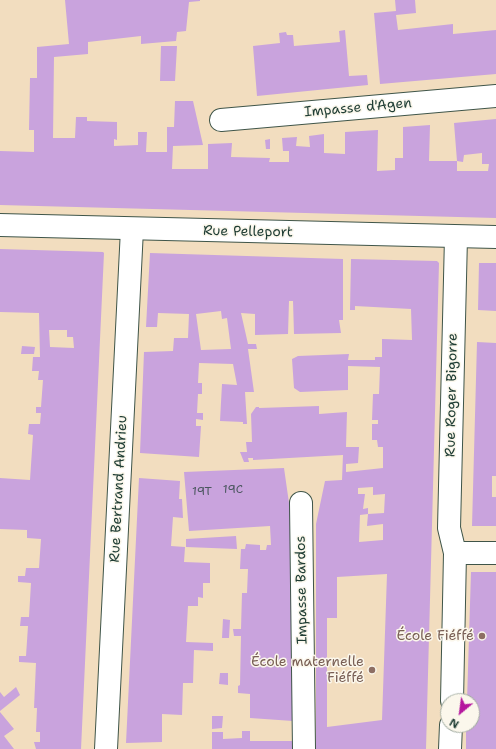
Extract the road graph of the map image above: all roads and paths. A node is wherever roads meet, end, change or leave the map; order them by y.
1 (496, 96) edge
2 (221, 120) dead end
3 (0, 225) edge
4 (132, 229) junction
5 (456, 237) junction
6 (496, 237) edge
7 (301, 503) dead end
8 (455, 553) junction
9 (496, 553) edge
10 (452, 693) edge
11 (451, 733) edge
12 (106, 749) edge
13 (304, 749) edge
14 (450, 749) edge

1 - 2 street, Impasse d'Agen
3 - 4 street, Rue Pelleport
4 - 5 street, Rue Pelleport
4 - 12 street, Rue Bertrand Andrieu
5 - 6 street, Rue Pelleport
5 - 8 street, Rue Roger Bigorre
7 - 13 street, Impasse Bardos
8 - 9 street
8 - 10 street, Rue Roger Bigorre
11 - 14 street

